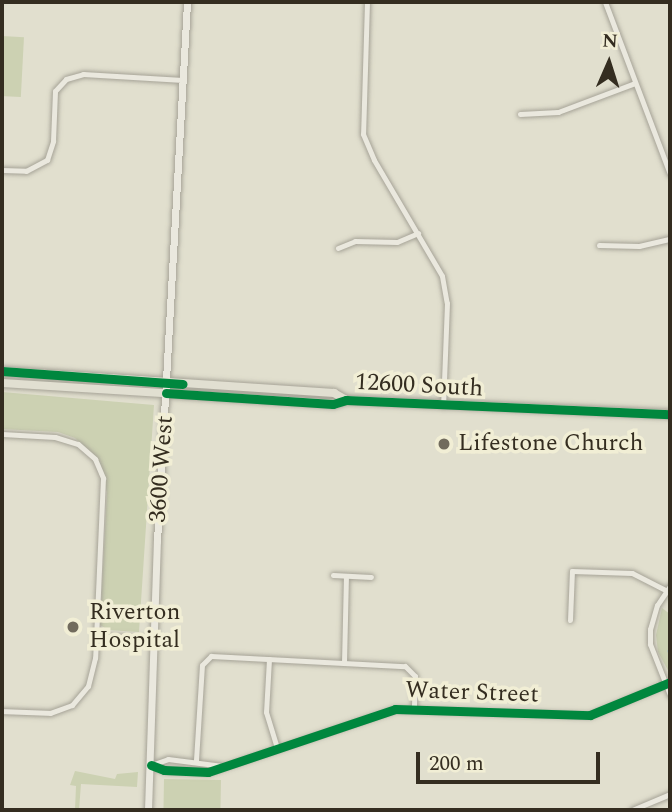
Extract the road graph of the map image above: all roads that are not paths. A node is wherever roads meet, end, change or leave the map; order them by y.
1 (187, 2) edge
2 (367, 2) edge
3 (605, 2) edge
4 (183, 80) junction
5 (635, 83) junction
6 (520, 114) dead end
7 (2, 170) edge
8 (670, 174) edge
9 (418, 233) junction
10 (670, 239) edge
11 (599, 245) dead end
12 (338, 248) dead end
13 (2, 371) edge
14 (167, 382) junction
15 (2, 383) edge
16 (166, 393) junction
17 (346, 400) junction
18 (443, 406) junction
19 (670, 414) edge
20 (2, 434) edge
21 (333, 575) dead end
22 (346, 576) junction
23 (372, 577) dead end
24 (668, 588) edge
25 (570, 620) dead end
26 (96, 636) junction
27 (153, 639) junction
28 (269, 659) junction
29 (344, 663) junction
30 (668, 683) edge
31 (670, 695) edge
32 (414, 708) junction
33 (2, 711) edge
34 (277, 748) junction
35 (196, 760) junction
36 (151, 765) junction
37 (223, 766) junction
38 (670, 794) edge
39 (148, 810) edge
40 (632, 810) edge

1 - 4 main road, 3600 West
2 - 9 street
3 - 5 street
4 - 7 street
4 - 14 main road, 3600 West
5 - 6 street
5 - 8 street
9 - 12 street
9 - 18 street
10 - 11 street
13 - 14 main road, 12600 South
14 - 16 main road, 3600 West
14 - 17 main road, 12600 South
15 - 16 main road, 12600 South
16 - 17 main road, 12600 South
16 - 27 main road, 3600 West
17 - 18 main road, 12600 South
18 - 19 main road, 12600 South
20 - 26 street
21 - 22 street
22 - 23 street
22 - 29 street
24 - 25 street
24 - 30 street
26 - 27 street
26 - 33 street
27 - 36 main road, 3600 West
28 - 29 street
28 - 34 street
28 - 35 street
29 - 32 street
30 - 31 street
30 - 32 street, Water Street
32 - 34 street, Water Street
34 - 37 street, Water Street
35 - 36 street
35 - 37 street
36 - 37 street, Water Street
36 - 39 main road, 3600 West
38 - 40 street

